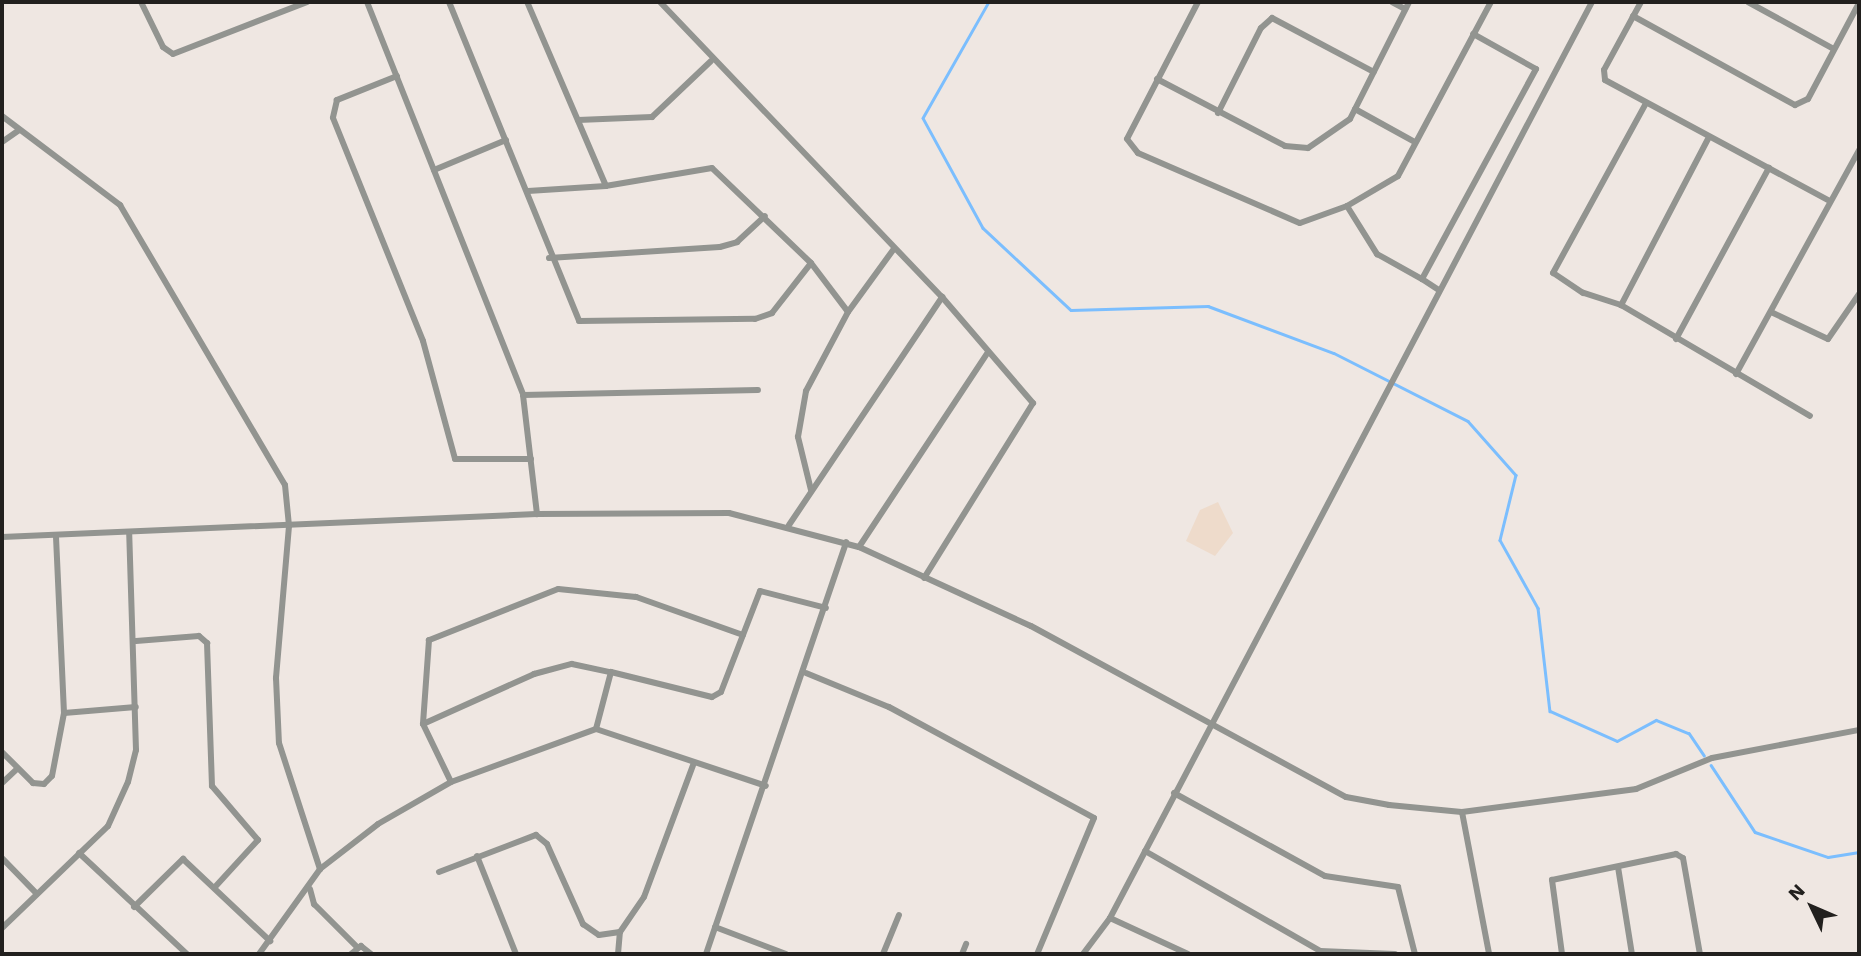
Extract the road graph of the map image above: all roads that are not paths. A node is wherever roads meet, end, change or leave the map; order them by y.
1 (141, 2) edge
2 (307, 2) edge
3 (367, 2) edge
4 (449, 2) edge
5 (527, 2) edge
6 (660, 2) edge
7 (1198, 2) edge
8 (1391, 2) edge
9 (1409, 2) edge
10 (1492, 2) edge
11 (1592, 2) edge
12 (1641, 2) edge
13 (1748, 2) edge
14 (1859, 3) edge
15 (286, 5) edge
16 (1405, 9) junction
17 (1633, 16) junction
18 (1473, 34) junction
19 (1834, 49) junction
20 (711, 61) junction
21 (1374, 72) junction
22 (397, 76) junction
23 (1157, 79) junction
24 (1646, 103) junction
25 (1355, 110) junction
26 (1218, 113) junction
27 (2, 116) edge
28 (578, 120) junction
29 (19, 130) junction
30 (1709, 137) junction
31 (506, 140) junction
32 (2, 142) edge
33 (1415, 142) junction
34 (1859, 151) edge
35 (1769, 168) junction
36 (434, 170) junction
37 (606, 186) junction
38 (528, 191) junction
39 (1830, 201) junction
40 (1347, 206) junction
41 (765, 216) junction
42 (893, 250) junction
43 (549, 258) junction
44 (811, 263) junction
45 (1422, 279) junction
46 (1439, 290) junction
47 (1859, 294) edge
48 (942, 297) junction
49 (1621, 305) junction
50 (848, 312) junction
51 (1771, 312) junction
52 (1676, 339) junction
53 (988, 352) junction
54 (1736, 374) junction
55 (758, 390) dead end
56 (523, 395) junction
57 (1810, 416) dead end
58 (531, 459) junction
59 (811, 490) junction
60 (537, 514) junction
61 (789, 525) junction
62 (289, 526) junction
63 (129, 533) junction
64 (56, 536) junction
65 (2, 537) edge
66 (846, 542) junction
67 (859, 547) junction
68 (924, 578) junction
69 (826, 608) junction
70 (743, 635) junction
71 (136, 641) junction
72 (611, 672) junction
73 (806, 673) junction
74 (136, 707) junction
75 (64, 713) junction
76 (1212, 723) junction
77 (423, 724) junction
78 (596, 729) junction
79 (1859, 730) edge
80 (2, 752) edge
81 (693, 765) junction
82 (17, 769) junction
83 (451, 782) junction
84 (2, 783) edge
85 (766, 786) junction
86 (1174, 793) junction
87 (1462, 812) junction
88 (1145, 851) junction
89 (79, 853) junction
90 (477, 856) junction
91 (2, 858) edge
92 (1618, 867) junction
93 (320, 869) junction
94 (439, 872) dead end
95 (215, 887) junction
96 (310, 889) junction
97 (37, 894) junction
98 (134, 906) junction
99 (899, 915) dead end
100 (1110, 918) junction
101 (715, 927) junction
102 (2, 928) edge
103 (620, 932) junction
104 (270, 941) junction
105 (966, 944) dead end
106 (357, 947) junction
107 (187, 954) edge
108 (259, 954) edge
109 (351, 954) edge
110 (371, 954) edge
111 (516, 954) edge
112 (618, 954) edge
113 (706, 954) edge
114 (786, 954) edge
115 (883, 954) edge
116 (962, 954) edge
117 (1037, 954) edge
118 (1083, 954) edge
119 (1185, 954) edge
120 (1395, 954) edge
121 (1415, 954) edge
122 (1489, 954) edge
123 (1562, 954) edge
124 (1632, 954) edge
125 (1700, 954) edge

1 - 15 street
2 - 15 street
3 - 22 street
4 - 31 street
5 - 28 street
6 - 20 street
7 - 23 street
8 - 16 street
9 - 16 street
10 - 18 street
11 - 46 street
12 - 17 street
13 - 19 street
14 - 19 street
16 - 21 street
17 - 19 street
17 - 24 street
18 - 33 street
18 - 45 street
20 - 28 street
20 - 42 street
21 - 25 street
21 - 26 street
22 - 36 street
22 - 58 street
23 - 26 street
23 - 40 street
24 - 30 street
24 - 49 street
25 - 26 street
25 - 33 street
27 - 29 street
28 - 37 street
29 - 32 street
29 - 62 street
30 - 35 street
30 - 49 street
31 - 36 street
31 - 38 street
33 - 40 street
34 - 39 street
35 - 39 street
35 - 52 street
36 - 56 street
37 - 38 street
37 - 41 street
38 - 43 street
39 - 51 street
40 - 45 street
41 - 43 street
41 - 44 street
42 - 48 street
42 - 50 street
43 - 44 street
44 - 50 street
45 - 46 street
46 - 76 street
47 - 51 street
48 - 53 street
48 - 59 street
49 - 52 street
50 - 59 street
51 - 54 street
52 - 54 street
53 - 67 street
53 - 68 street
54 - 57 street
55 - 56 street
56 - 58 street
58 - 60 street
59 - 61 street
60 - 61 street
60 - 62 street
61 - 66 street
62 - 63 street
62 - 93 street
63 - 64 street
63 - 71 street
64 - 65 street
64 - 75 street
66 - 67 street
66 - 69 street
67 - 68 street
68 - 76 street
69 - 70 street
69 - 73 street
70 - 72 street
70 - 77 street
71 - 74 street
71 - 95 street
72 - 77 street
72 - 78 street
73 - 85 street
73 - 117 street
74 - 75 street
74 - 89 street
75 - 82 street
76 - 86 street
76 - 87 street
77 - 83 street
78 - 81 street
78 - 83 street
79 - 87 street
80 - 82 street
81 - 85 street
81 - 103 street
82 - 84 street
83 - 93 street
85 - 101 street
86 - 88 street
86 - 121 street
87 - 122 street
88 - 100 street
88 - 120 street
89 - 97 street
89 - 98 street
90 - 94 street
90 - 103 street
90 - 111 street
91 - 97 street
92 - 123 street
92 - 124 street
92 - 125 street
93 - 96 street
95 - 98 street
95 - 104 street
96 - 104 street
96 - 106 street
97 - 102 street
98 - 107 street
99 - 115 street
100 - 118 street
100 - 119 street
101 - 113 street
101 - 114 street
103 - 112 street
104 - 108 street
105 - 116 street
106 - 109 street
106 - 110 street

